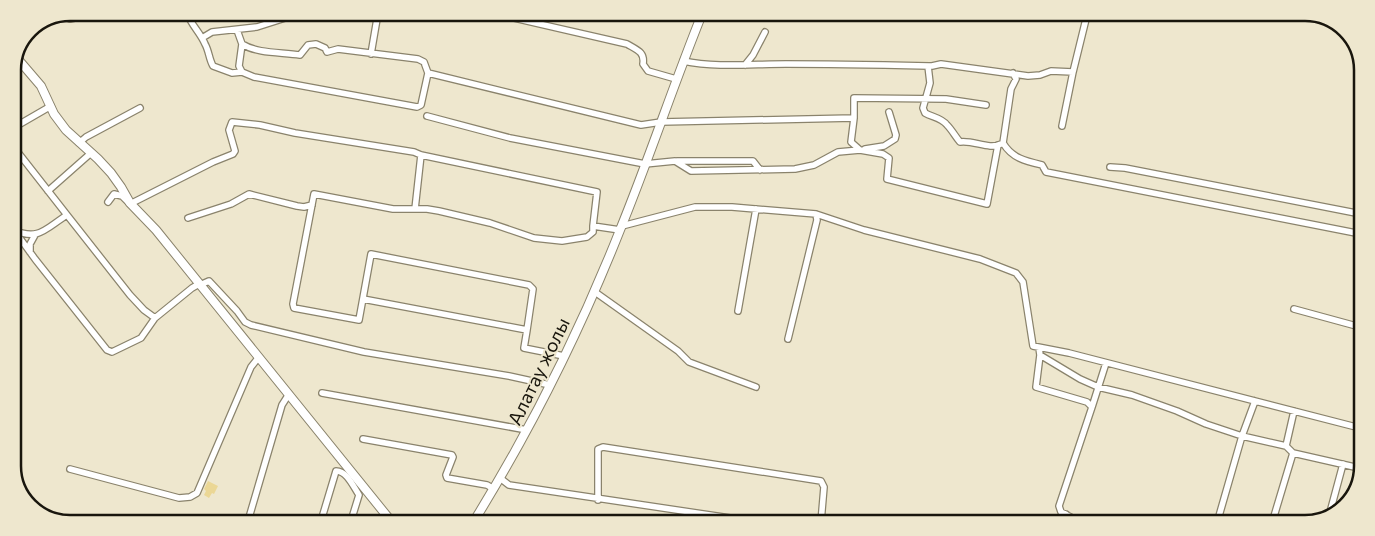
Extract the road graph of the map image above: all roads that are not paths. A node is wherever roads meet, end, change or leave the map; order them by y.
1 (191, 21) edge
2 (275, 21) edge
3 (377, 21) edge
4 (527, 21) edge
5 (699, 21) edge
6 (1085, 21) edge
7 (237, 30) junction
8 (765, 32) dead end
9 (202, 38) junction
10 (242, 44) junction
11 (371, 54) junction
12 (683, 61) junction
13 (22, 64) edge
14 (745, 65) junction
15 (928, 66) junction
16 (242, 72) junction
17 (1072, 72) junction
18 (428, 73) junction
19 (1013, 73) junction
20 (676, 78) junction
21 (926, 98) junction
22 (986, 105) dead end
23 (52, 106) junction
24 (140, 108) dead end
25 (889, 112) dead end
26 (427, 116) dead end
27 (854, 118) junction
28 (661, 122) junction
29 (21, 123) edge
30 (1062, 126) dead end
31 (79, 143) junction
32 (1000, 144) junction
33 (860, 150) junction
34 (91, 153) junction
35 (421, 155) junction
36 (21, 156) edge
37 (646, 160) junction
38 (674, 160) junction
39 (1110, 167) dead end
40 (760, 170) junction
41 (48, 191) junction
42 (108, 202) dead end
43 (130, 204) junction
44 (312, 204) junction
45 (415, 209) junction
46 (756, 209) junction
47 (1354, 213) edge
48 (816, 214) junction
49 (67, 215) junction
50 (188, 218) dead end
51 (593, 226) junction
52 (622, 226) junction
53 (21, 233) edge
54 (1354, 233) edge
55 (35, 235) junction
56 (21, 240) edge
57 (30, 252) junction
58 (200, 284) junction
59 (595, 292) junction
60 (362, 299) junction
61 (1294, 309) dead end
62 (738, 311) dead end
63 (155, 318) junction
64 (1354, 325) edge
65 (527, 330) junction
66 (788, 339) dead end
67 (1039, 348) junction
68 (1040, 355) junction
69 (564, 356) junction
70 (259, 357) junction
71 (1106, 363) junction
72 (550, 385) junction
73 (756, 387) dead end
74 (1098, 387) junction
75 (322, 393) dead end
76 (289, 394) junction
77 (1255, 401) junction
78 (1092, 407) junction
79 (1294, 411) junction
80 (1354, 426) edge
81 (527, 430) junction
82 (1242, 436) junction
83 (363, 440) dead end
84 (1286, 446) junction
85 (1293, 452) junction
86 (1343, 464) junction
87 (1354, 467) edge
88 (70, 468) dead end
89 (500, 478) junction
90 (494, 489) junction
91 (598, 500) junction
92 (1333, 505) edge
93 (1066, 514) edge
94 (250, 515) edge
95 (323, 515) edge
96 (353, 515) edge
97 (387, 515) edge
98 (478, 515) edge
99 (706, 515) edge
100 (822, 515) edge
101 (1219, 515) edge
102 (1274, 515) edge

1 - 9 street
2 - 7 street
3 - 11 street
4 - 20 street
5 - 12 main road, Алатау жолы
6 - 17 street
7 - 9 street
7 - 10 street
8 - 14 street
9 - 16 street
10 - 11 street
10 - 16 street
11 - 18 street
12 - 14 street
12 - 20 main road, Алатау жолы
13 - 23 main road
14 - 15 street
15 - 19 street
15 - 21 street
16 - 18 street
17 - 19 street
17 - 30 street
18 - 28 street
19 - 32 street
20 - 28 main road, Алатау жолы
21 - 22 street
21 - 27 street
21 - 32 street
23 - 29 street
23 - 31 main road
24 - 31 street
25 - 33 street
26 - 37 street
27 - 28 street
27 - 33 street
28 - 37 main road, Алатау жолы
31 - 34 main road
32 - 33 street
32 - 54 street
33 - 40 street
34 - 41 street
34 - 43 main road
35 - 43 street
35 - 45 street
35 - 51 street
36 - 41 street
37 - 38 street
37 - 52 main road, Алатау жолы
38 - 40 street
38 - 40 street
39 - 47 street
41 - 49 street
42 - 43 street
43 - 58 main road
44 - 45 street
44 - 50 street
44 - 60 street
45 - 51 street
46 - 48 street
46 - 52 street
46 - 62 street
48 - 66 street
48 - 67 street
49 - 55 street
49 - 63 street
51 - 52 street
52 - 59 main road, Алатау жолы
53 - 55 street
55 - 57 street
56 - 57 street
57 - 63 street
58 - 63 street
58 - 70 main road
58 - 72 street
59 - 69 main road, Алатау жолы
59 - 73 street
60 - 65 street
60 - 65 street
61 - 64 street
65 - 69 street
67 - 68 street
67 - 71 street
68 - 74 street
68 - 78 street
69 - 72 main road, Алатау жолы
70 - 76 main road
70 - 88 street
71 - 74 street
71 - 77 street
72 - 81 main road, Алатау жолы
74 - 78 street
74 - 82 street
75 - 81 street
76 - 94 street
76 - 97 main road
77 - 79 street
77 - 82 street
78 - 93 street
79 - 80 street
79 - 84 street
81 - 89 main road, Алатау жолы
82 - 84 street
82 - 101 street
83 - 90 street
84 - 85 street
85 - 86 street
85 - 102 street
86 - 87 street
86 - 92 street
89 - 90 main road, Алатау жолы
89 - 91 street
90 - 98 main road, Алатау жолы
91 - 99 street
91 - 100 street
95 - 96 street

